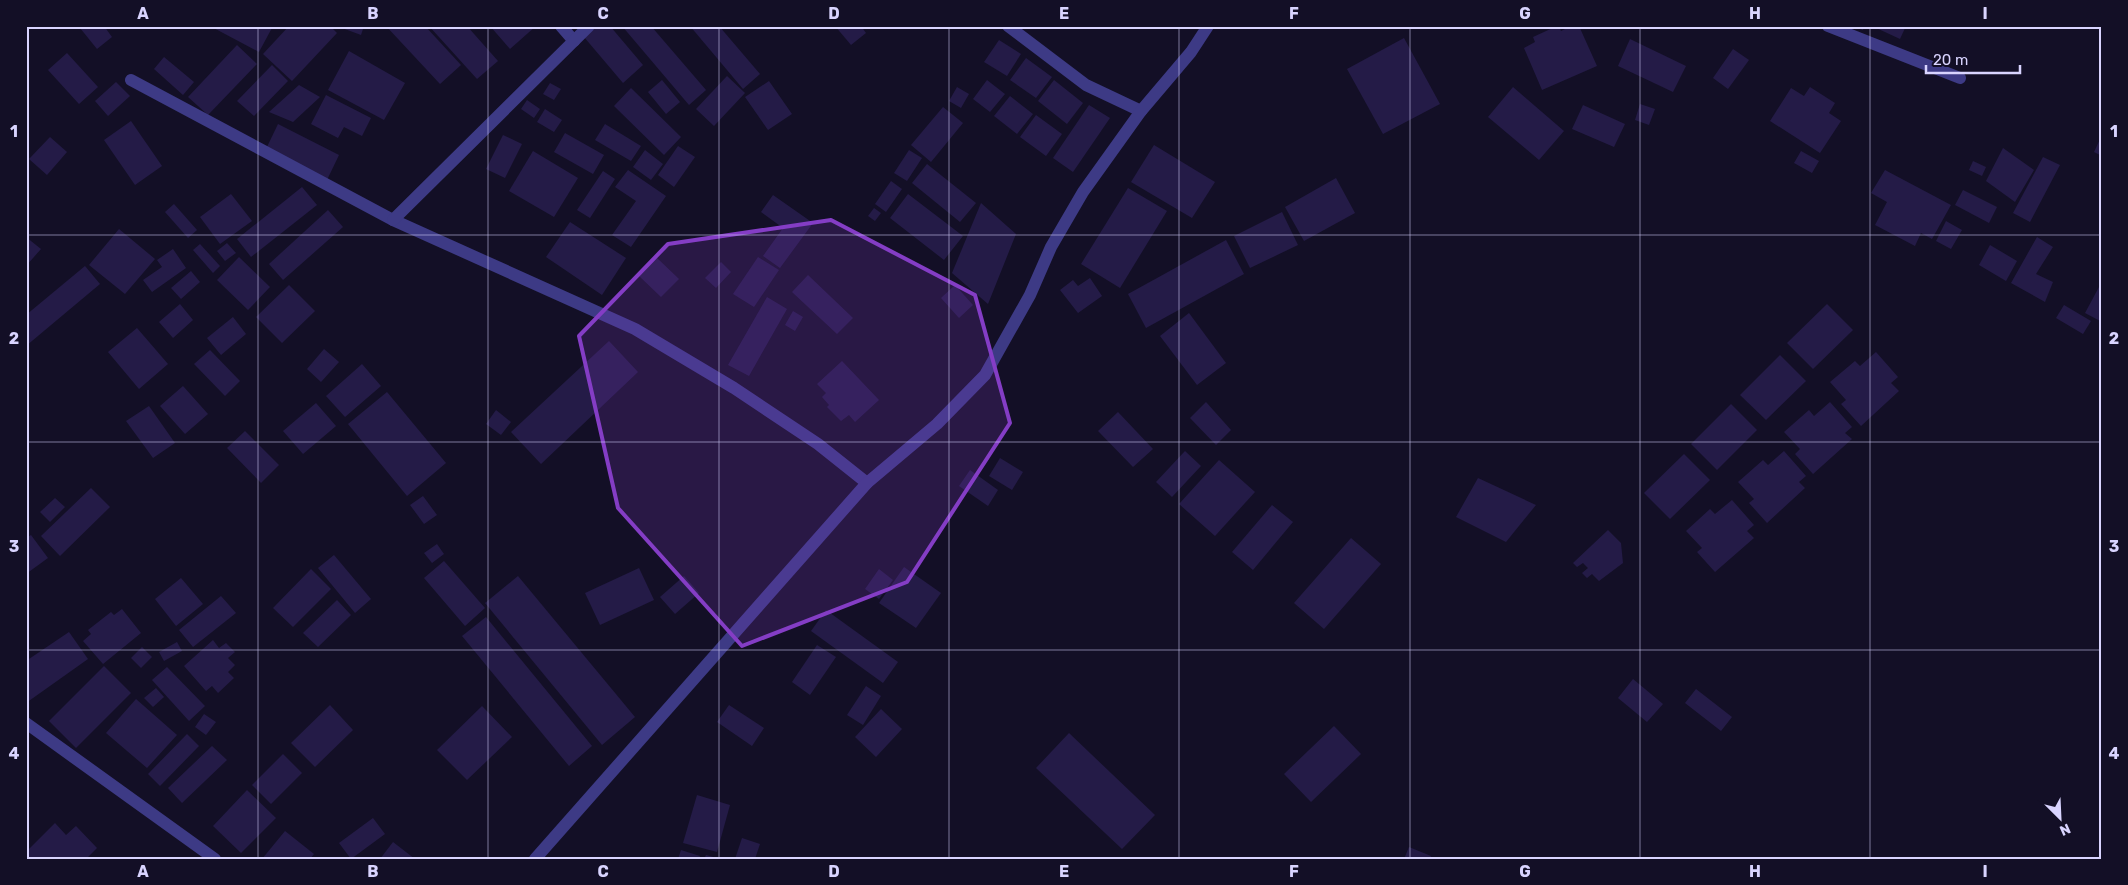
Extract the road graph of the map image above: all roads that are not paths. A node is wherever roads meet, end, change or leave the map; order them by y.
1 (561, 26) edge
2 (589, 26) edge
3 (1008, 26) edge
4 (1208, 26) edge
5 (1828, 26) edge
6 (574, 41) junction
7 (1960, 78) dead end
8 (132, 80) dead end
9 (1141, 111) junction
10 (393, 220) junction
11 (867, 483) junction
12 (26, 723) edge
13 (215, 859) edge
14 (535, 859) edge

1 - 6 street
2 - 6 street
3 - 9 street
4 - 9 street
5 - 7 street
6 - 10 street
8 - 10 street
9 - 11 street
10 - 11 street
11 - 14 street
12 - 13 street

